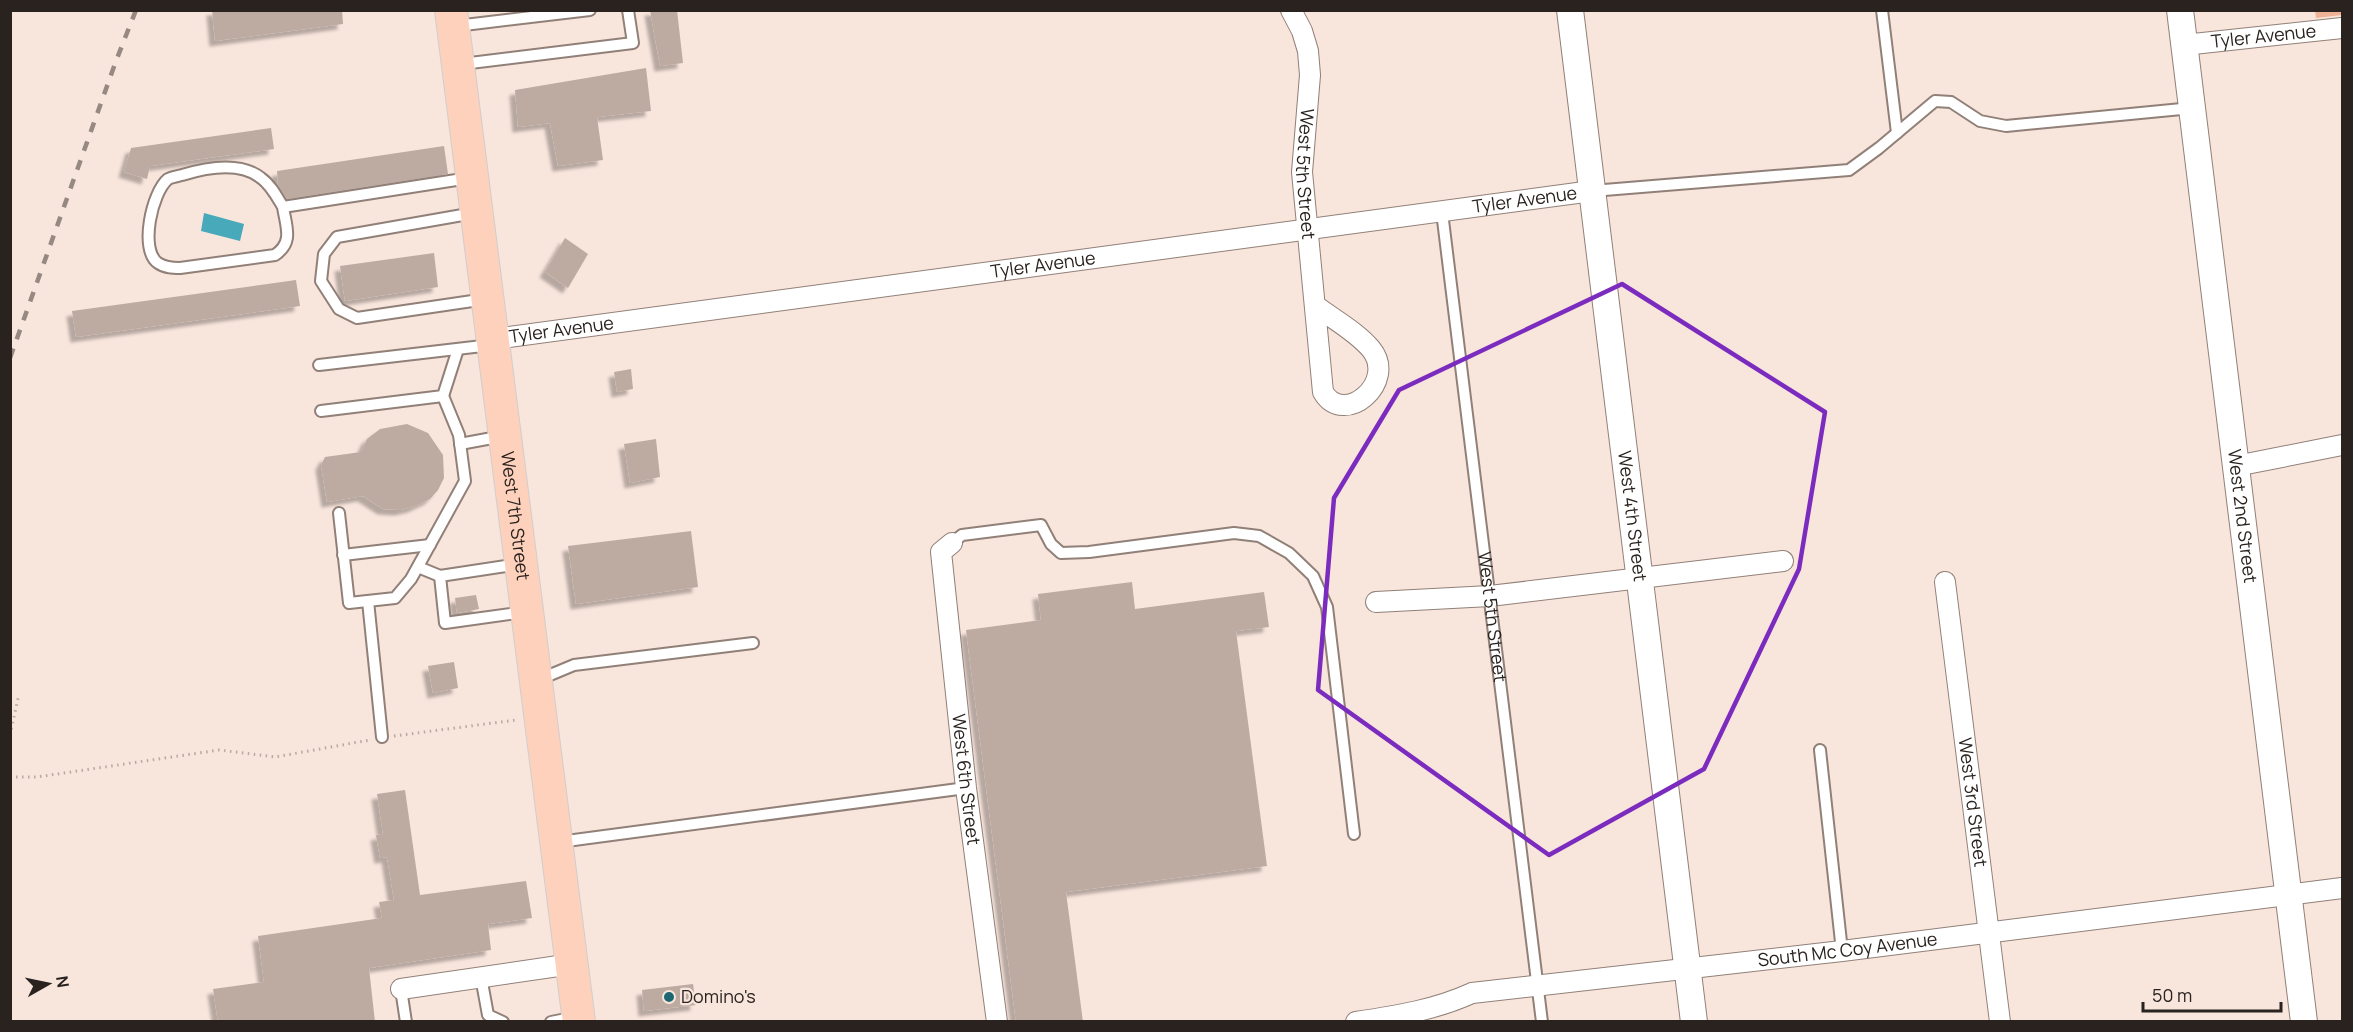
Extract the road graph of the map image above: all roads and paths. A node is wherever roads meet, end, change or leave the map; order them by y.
1 (590, 10) edge
2 (627, 10) edge
3 (1291, 10) edge
4 (1570, 10) edge
5 (1882, 10) edge
6 (2180, 10) edge
7 (452, 18) edge
8 (2343, 28) edge
9 (2184, 45) junction
10 (458, 64) junction
11 (2192, 108) junction
12 (1896, 133) junction
13 (473, 178) junction
14 (1592, 191) junction
15 (283, 207) junction
16 (1442, 212) junction
17 (477, 213) junction
18 (1308, 228) junction
19 (488, 298) junction
20 (1316, 306) junction
21 (494, 342) junction
22 (458, 349) junction
23 (319, 365) dead end
24 (443, 396) junction
25 (321, 411) dead end
26 (506, 435) junction
27 (460, 444) junction
28 (2343, 445) edge
29 (2236, 466) junction
30 (339, 513) dead end
31 (952, 543) joint
32 (430, 545) junction
33 (343, 555) junction
34 (1783, 561) dead end
35 (522, 563) junction
36 (418, 567) junction
37 (440, 576) junction
38 (1640, 579) junction
39 (1945, 582) dead end
40 (1490, 596) junction
41 (368, 601) junction
42 (1376, 602) dead end
43 (528, 611) junction
44 (753, 643) dead end
45 (537, 681) junction
46 (19, 694) dead end
47 (541, 717) junction
48 (10, 735) edge
49 (382, 737) junction
50 (1820, 750) dead end
51 (10, 777) edge
52 (966, 788) junction
53 (1354, 834) dead end
54 (557, 843) junction
55 (2343, 888) edge
56 (2289, 895) junction
57 (1989, 932) junction
58 (1842, 951) junction
59 (572, 964) junction
60 (1687, 967) junction
61 (481, 977) junction
62 (1537, 984) junction
63 (402, 988) joint
64 (570, 1020) edge
65 (1381, 1020) edge
66 (406, 1022) edge
67 (503, 1022) edge
68 (997, 1022) edge
69 (1356, 1022) edge
70 (1542, 1022) edge
71 (1694, 1022) edge
72 (2000, 1022) edge
73 (2304, 1022) edge

1 - 7 lane
2 - 10 lane
3 - 18 street, West 5th Street
4 - 14 street, West 4th Street
5 - 12 lane
6 - 9 street, West 2nd Street
7 - 10 main road, West 7th Street
8 - 9 street, Tyler Avenue
9 - 11 street, West 2nd Street
10 - 13 main road, West 7th Street
11 - 12 lane
11 - 29 street, West 2nd Street
12 - 14 lane
13 - 15 lane
13 - 17 main road, West 7th Street
14 - 16 street, Tyler Avenue
14 - 38 street, West 4th Street
15 - 15 lane
16 - 18 street, Tyler Avenue
16 - 40 lane, West 5th Street
17 - 19 main road, West 7th Street
17 - 19 lane
18 - 20 street, West 5th Street
18 - 21 street, Tyler Avenue
19 - 21 main road, West 7th Street
20 - 20 street, West 5th Street
21 - 22 lane
21 - 26 main road, West 7th Street
22 - 23 lane
22 - 24 lane
24 - 25 lane
24 - 27 lane
26 - 27 lane
26 - 35 main road, West 7th Street
27 - 32 lane
28 - 29 street
29 - 56 street, West 2nd Street
30 - 33 lane
31 - 52 street, West 6th Street
31 - 53 lane
32 - 33 lane
32 - 36 lane
33 - 41 lane
34 - 38 street
35 - 37 lane
35 - 43 main road, West 7th Street
36 - 37 lane
36 - 41 lane
37 - 43 lane
38 - 40 street
38 - 60 street, West 4th Street
39 - 57 street, West 3rd Street
40 - 42 street
40 - 62 lane, West 5th Street
41 - 49 lane
43 - 45 main road, West 7th Street
44 - 45 lane
45 - 47 main road, West 7th Street
46 - 48 path
47 - 49 path
47 - 54 main road, West 7th Street
49 - 51 path
50 - 58 lane
52 - 54 lane
52 - 68 street, West 6th Street
54 - 59 main road, West 7th Street
55 - 56 street, South Mc Coy Avenue
56 - 57 street, South Mc Coy Avenue
56 - 73 street, West 2nd Street
57 - 58 street, South Mc Coy Avenue
57 - 72 street, West 3rd Street
58 - 60 street, South Mc Coy Avenue
59 - 61 street
59 - 64 main road, West 7th Street
60 - 62 street, South Mc Coy Avenue
60 - 71 street, West 4th Street
61 - 63 street
61 - 67 lane
62 - 65 street, South Mc Coy Avenue
62 - 70 lane, West 5th Street
63 - 66 lane
65 - 69 street, South Mc Coy Avenue

